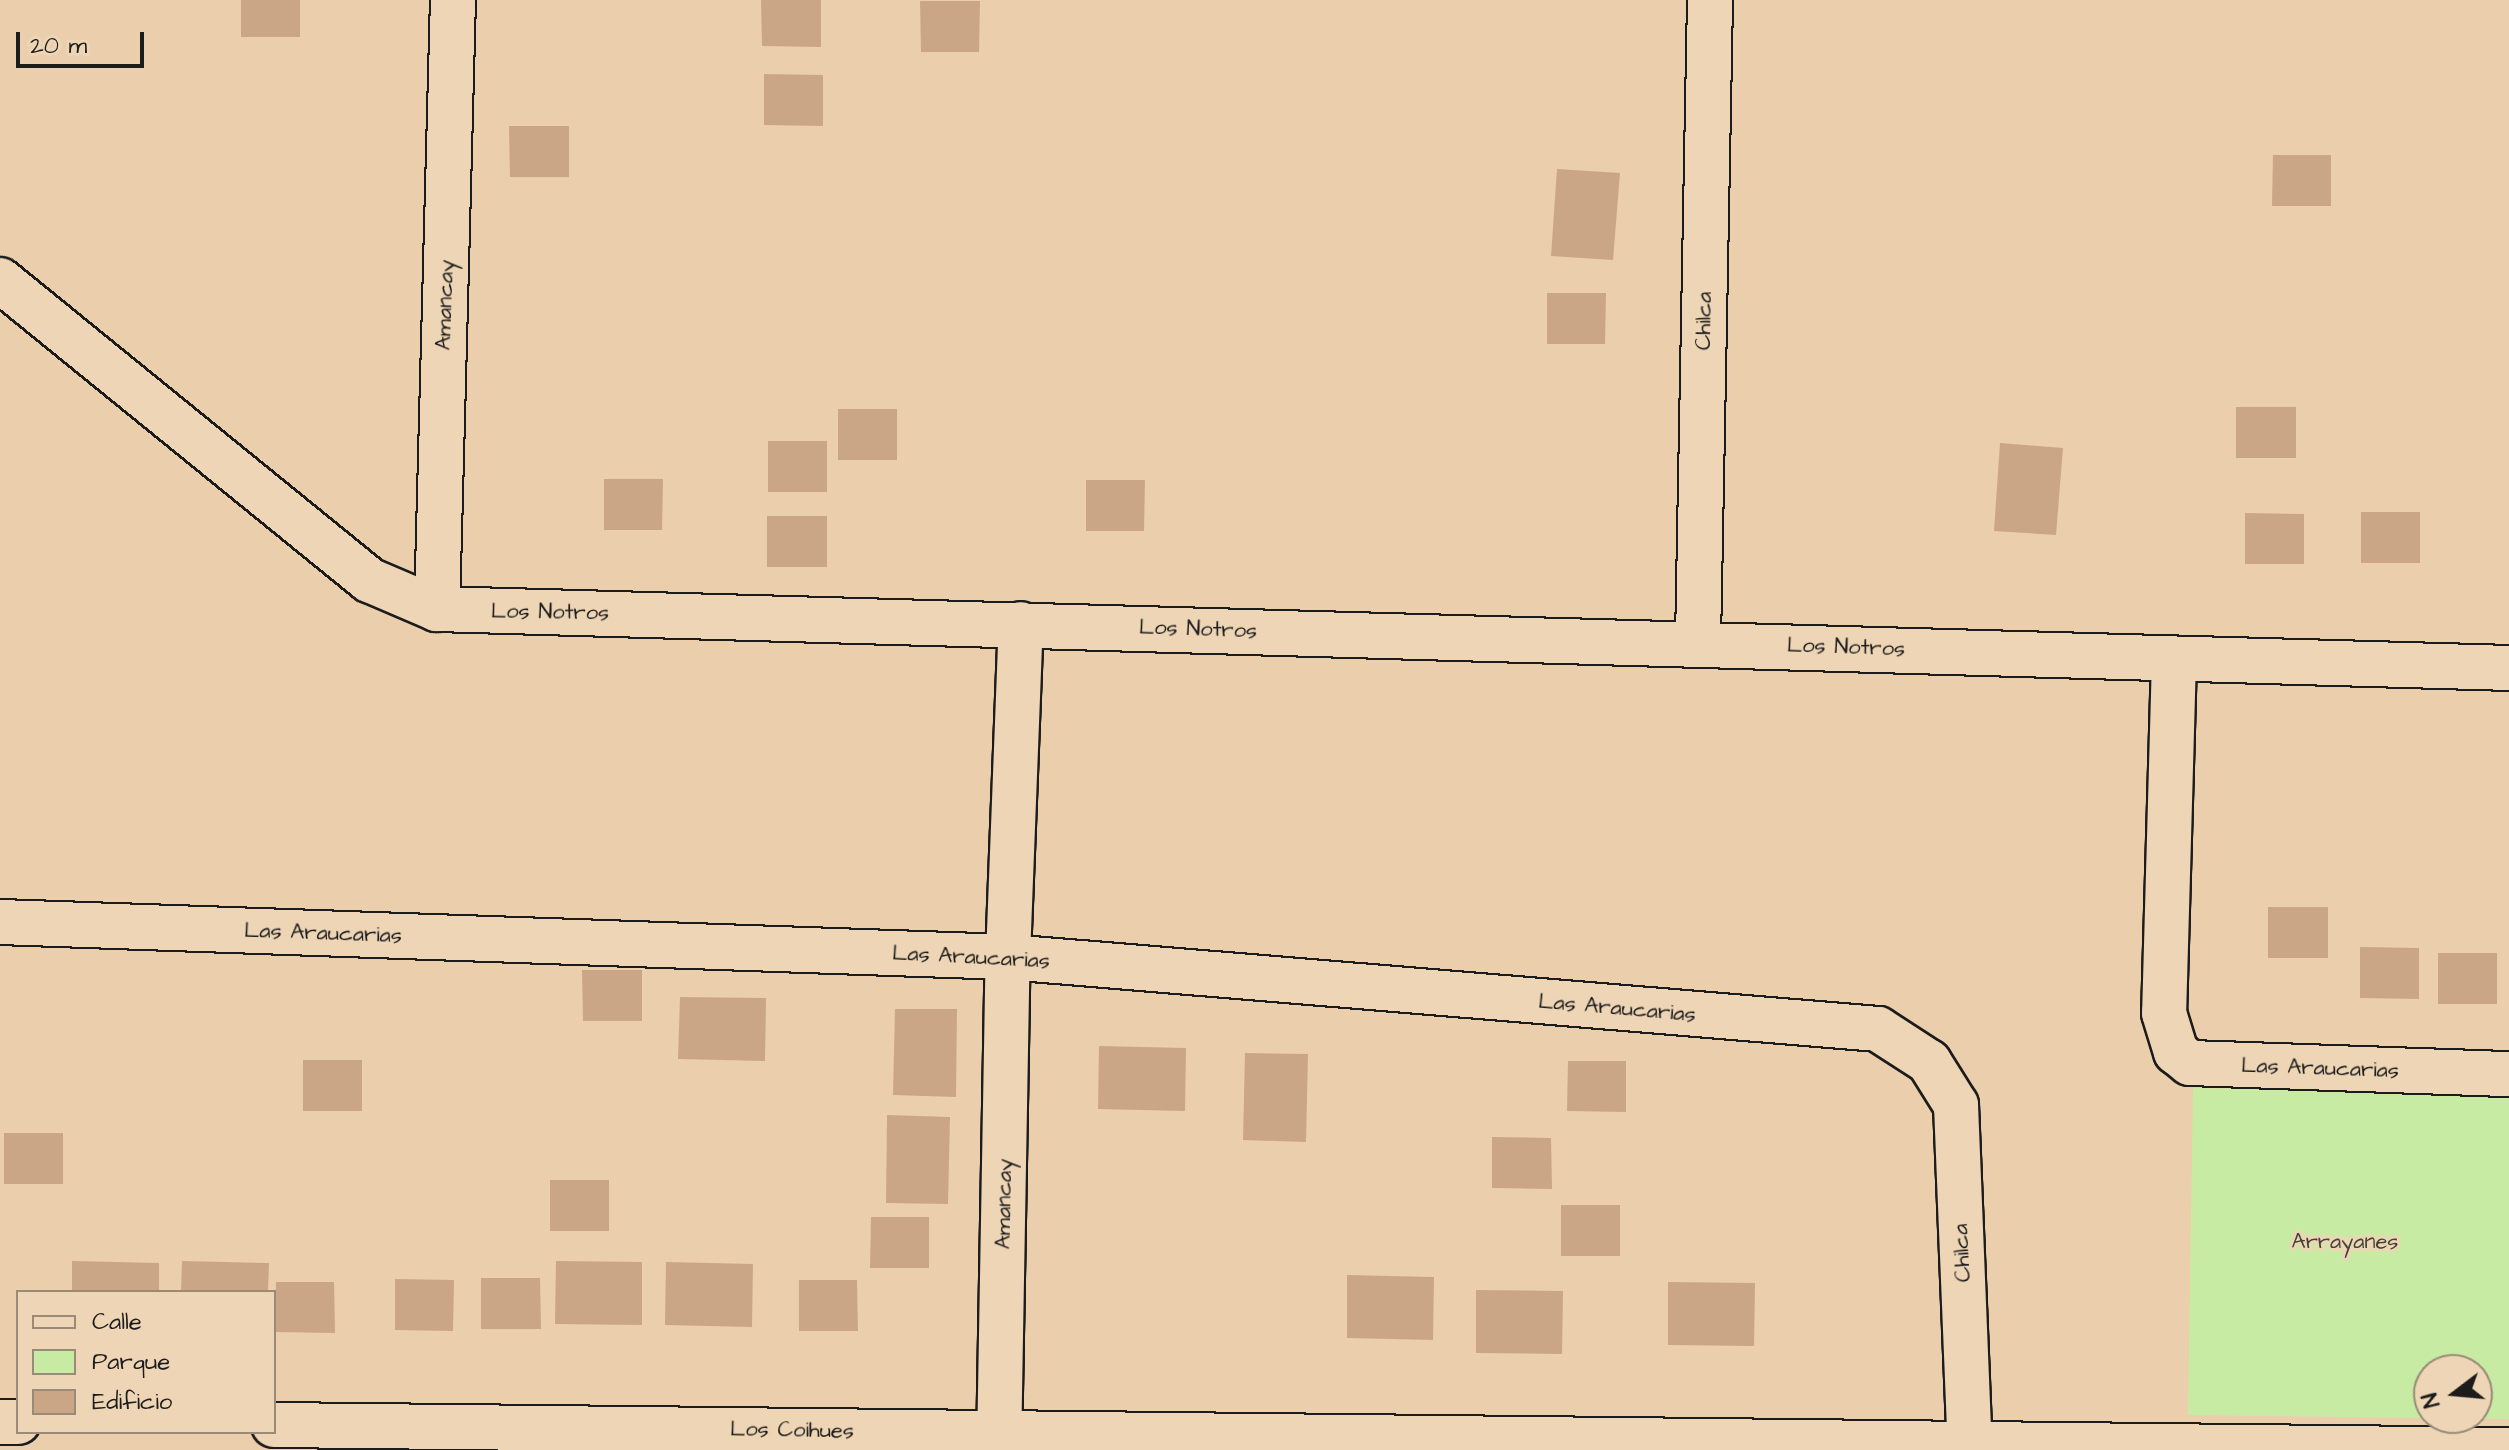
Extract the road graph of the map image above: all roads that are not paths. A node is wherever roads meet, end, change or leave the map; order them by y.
1 (453, 0) edge
2 (1710, 0) edge
3 (0, 280) edge
4 (437, 609) junction
5 (1021, 624) junction
6 (1698, 642) junction
7 (2174, 659) junction
8 (2509, 668) edge
9 (0, 922) edge
10 (1008, 957) junction
11 (1929, 1062) joint
12 (2509, 1074) edge
13 (276, 1425) edge
14 (999, 1441) edge
15 (1970, 1446) edge
16 (2509, 1450) edge

1 - 4 street, Amancay
2 - 6 street, Chilca
3 - 4 street, Los Notros
4 - 5 street, Los Notros
5 - 6 street, Los Notros
5 - 10 street, Amancay
6 - 7 street, Los Notros
7 - 8 street, Los Notros
7 - 12 street, Las Araucarias
9 - 10 street, Las Araucarias
10 - 11 street, Las Araucarias
10 - 14 street, Amancay
11 - 15 street, Chilca
13 - 14 street, Los Coihues
14 - 15 street, Los Coihues
15 - 16 street, Los Coihues

